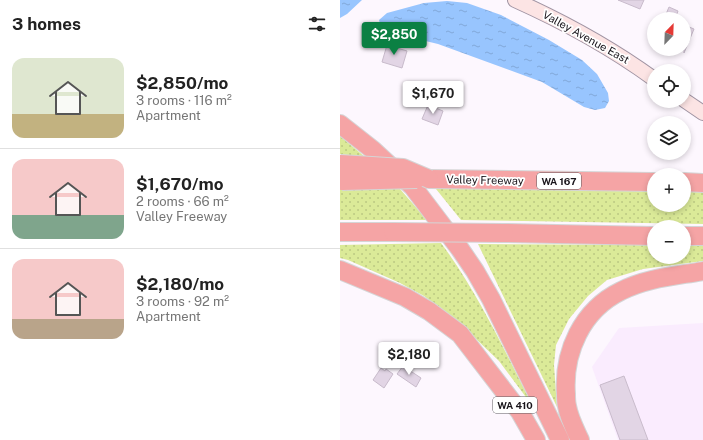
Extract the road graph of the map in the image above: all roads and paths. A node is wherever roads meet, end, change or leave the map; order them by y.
1 (515, 0) edge
2 (647, 74) edge
3 (691, 105) edge
4 (703, 113) edge
5 (340, 124) edge
6 (340, 164) edge
7 (429, 179) junction
8 (341, 181) edge
9 (647, 182) edge
10 (691, 182) edge
11 (703, 183) edge
12 (340, 232) edge
13 (647, 236) edge
14 (691, 236) edge
15 (703, 236) edge
16 (340, 270) edge
17 (703, 271) edge
18 (340, 281) edge
19 (490, 372) junction
20 (536, 440) edge
21 (560, 440) edge
22 (580, 440) edge

1 - 2 main road, Valley Avenue East
3 - 4 main road
5 - 21 highway
6 - 7 highway, bridge
7 - 8 highway, Valley Freeway / WA 167, bridge
7 - 9 highway, Valley Freeway / WA 167
10 - 11 highway
12 - 13 highway, bridge
14 - 15 highway
16 - 19 highway
17 - 22 highway
18 - 19 highway
19 - 20 highway, WA 410

